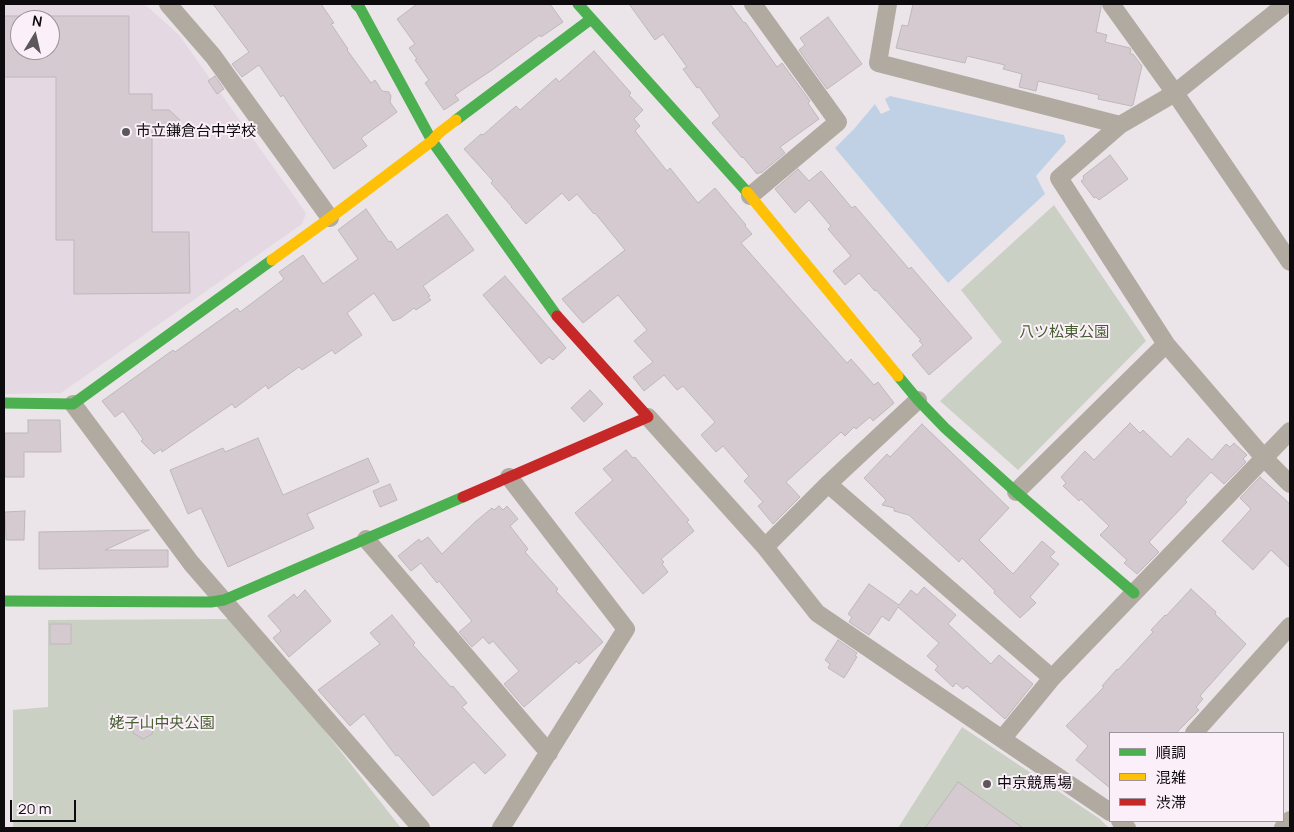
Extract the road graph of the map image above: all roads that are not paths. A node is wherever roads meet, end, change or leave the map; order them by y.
1 (168, 4) edge
2 (356, 4) edge
3 (578, 4) edge
4 (753, 4) edge
5 (888, 4) edge
6 (1111, 4) edge
7 (1286, 4) edge
8 (591, 19) junction
9 (1175, 93) junction
10 (1120, 125) junction
11 (432, 141) junction
12 (750, 196) junction
13 (330, 218) junction
14 (1290, 262) edge
15 (1166, 344) junction
16 (918, 400) junction
17 (4, 403) edge
18 (73, 404) junction
19 (648, 417) junction
20 (1290, 431) edge
21 (1265, 459) junction
22 (509, 477) junction
23 (828, 484) junction
24 (1290, 484) edge
25 (1016, 492) junction
26 (366, 539) junction
27 (765, 548) junction
28 (1134, 593) junction
29 (224, 600) junction
30 (4, 601) edge
31 (1290, 626) edge
32 (1052, 678) junction
33 (1195, 732) edge
34 (1002, 739) junction
35 (549, 753) junction
36 (1109, 811) edge
37 (1290, 820) edge
38 (421, 828) edge
39 (501, 828) edge
40 (1282, 828) edge

1 - 13 street
2 - 11 street
3 - 8 street
4 - 12 street
5 - 10 street
6 - 9 street
7 - 9 street
8 - 11 street
8 - 12 street
9 - 10 street
9 - 14 street
10 - 15 street
11 - 13 street
11 - 19 street
12 - 16 street
13 - 18 street
15 - 21 street
15 - 25 street
16 - 23 street
16 - 25 street
17 - 18 street
18 - 29 street
19 - 22 street
19 - 27 street
20 - 21 street
21 - 24 street
21 - 28 street
22 - 26 street
22 - 35 street
23 - 27 street
23 - 32 street
25 - 28 street
26 - 29 street
26 - 35 street
27 - 34 street
28 - 32 street
29 - 30 street
29 - 38 street
31 - 33 street
32 - 34 street
34 - 36 street
35 - 39 street
37 - 40 street

